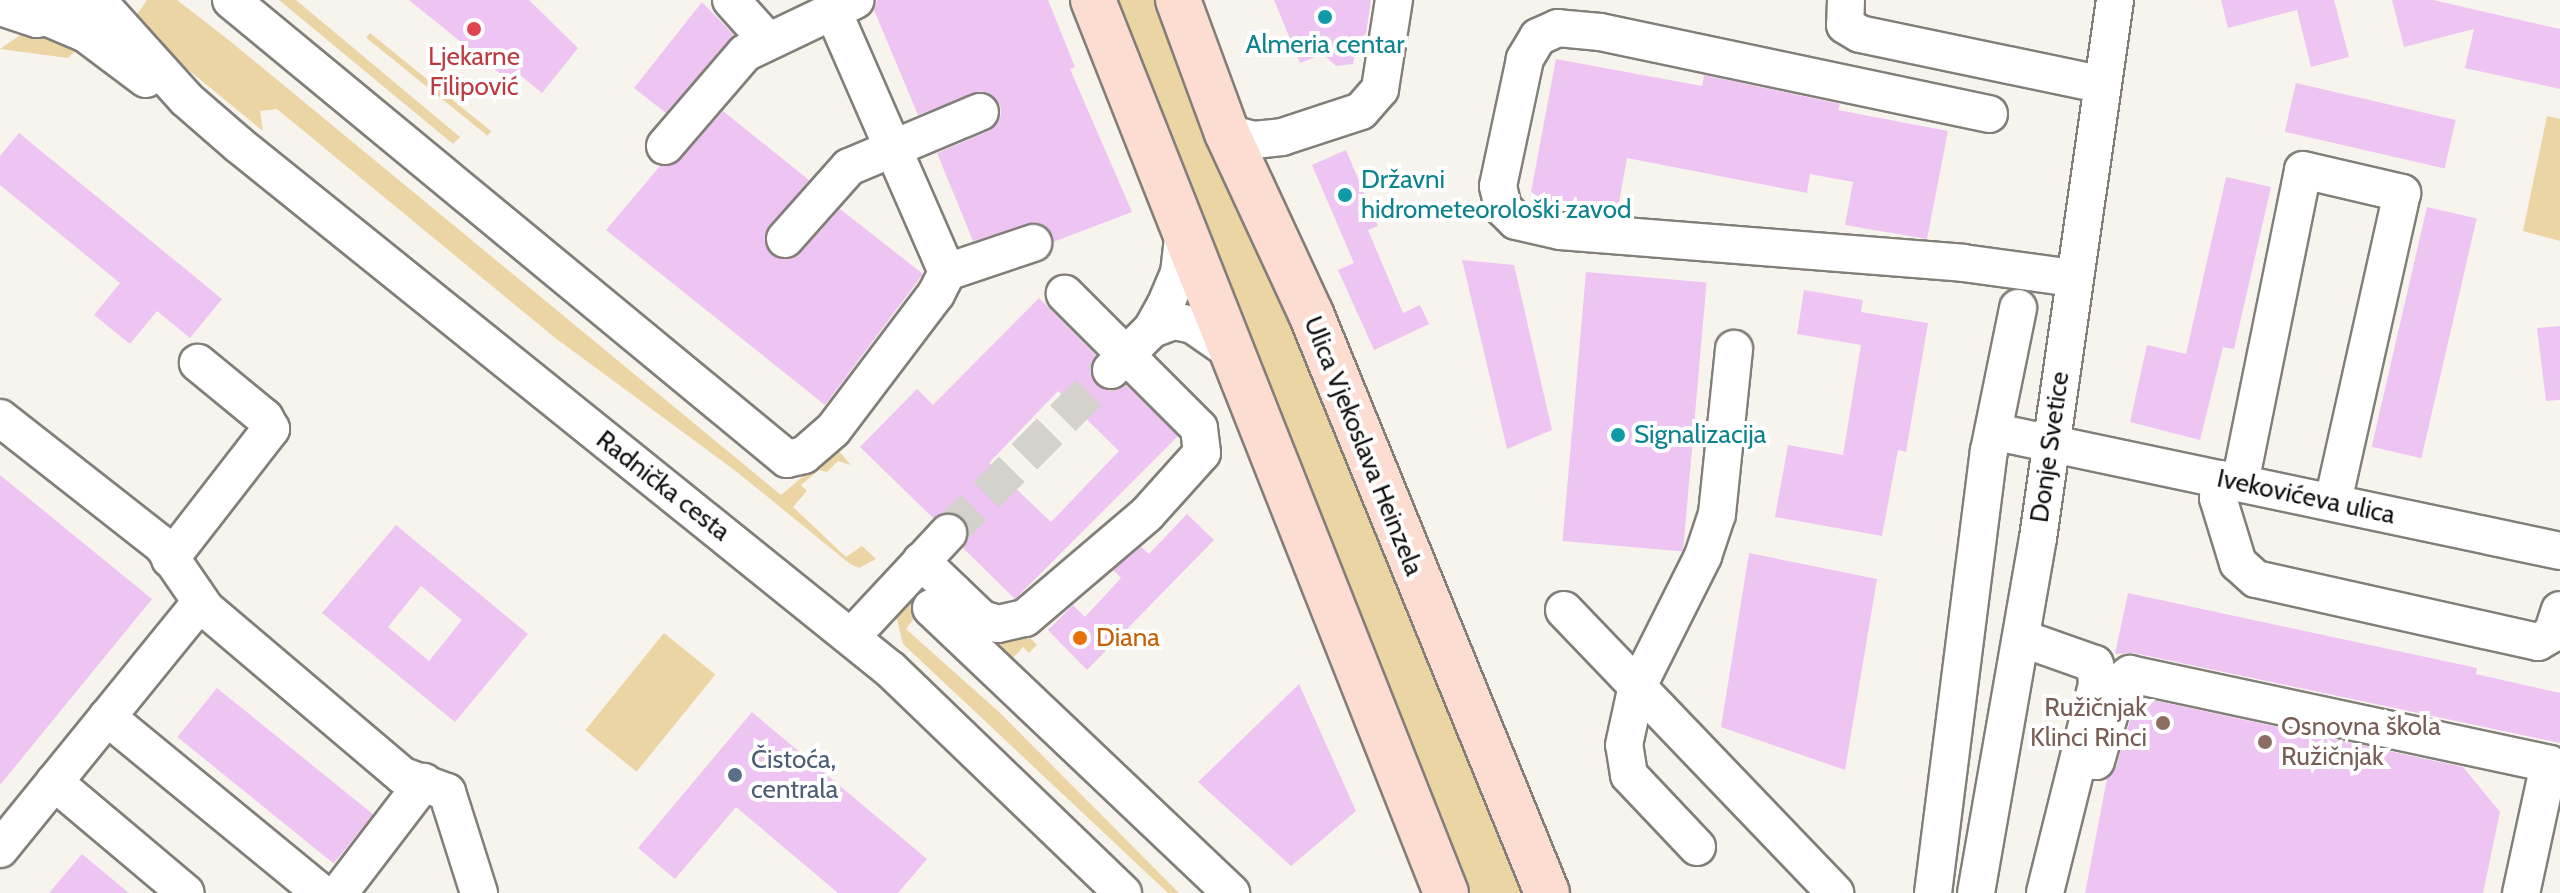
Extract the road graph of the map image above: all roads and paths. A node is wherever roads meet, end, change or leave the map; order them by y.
1 (82, 0) edge
2 (97, 0) edge
3 (231, 0) edge
4 (731, 0) edge
5 (1093, 0) edge
6 (1178, 0) edge
7 (1394, 0) edge
8 (1846, 0) edge
9 (2115, 0) edge
10 (845, 5) edge
11 (18, 20) edge
12 (767, 40) junction
13 (2100, 84) junction
14 (186, 99) junction
15 (980, 112) dead end
16 (1989, 114) dead end
17 (1227, 133) junction
18 (665, 146) dead end
19 (896, 147) junction
20 (1184, 229) junction
21 (785, 239) dead end
22 (1033, 243) dead end
23 (947, 272) junction
24 (2073, 278) junction
25 (1065, 294) dead end
26 (2018, 308) dead end
27 (1152, 329) junction
28 (1734, 349) dead end
29 (1233, 353) junction
30 (1119, 362) junction
31 (198, 363) dead end
32 (0, 418) edge
33 (1996, 432) junction
34 (2052, 443) junction
35 (2230, 481) junction
36 (2333, 502) junction
37 (948, 533) tunnel mouth
38 (2560, 551) edge
39 (170, 559) junction
40 (921, 561) junction
41 (201, 602) junction
42 (931, 608) dead end
43 (1564, 610) dead end
44 (2560, 610) edge
45 (852, 636) junction
46 (2021, 638) junction
47 (1636, 690) junction
48 (107, 717) junction
49 (2080, 758) junction
50 (54, 782) junction
51 (424, 782) junction
52 (1697, 847) dead end
53 (0, 849) edge
54 (186, 893) edge
55 (321, 893) edge
56 (339, 893) edge
57 (479, 893) edge
58 (1123, 893) edge
59 (1231, 893) edge
60 (1446, 893) edge
61 (1547, 893) edge
62 (1835, 893) edge
63 (1933, 893) edge
64 (1976, 893) edge
65 (2045, 893) edge
66 (2521, 893) edge

1 - 11 street
2 - 14 street, Radnička cesta
3 - 23 street
4 - 12 street
5 - 20 main road
6 - 17 main road, Ulica Vjekoslava Heinzela
7 - 17 street
8 - 13 street
9 - 13 street, Donje Svetice
10 - 12 street
10 - 19 street
11 - 14 street, Radnička cesta
12 - 18 street
13 - 24 street, Donje Svetice
14 - 45 street, Radnička cesta
15 - 19 street
16 - 24 street
17 - 61 main road, Ulica Vjekoslava Heinzela
19 - 21 street
19 - 23 street
20 - 27 street
20 - 29 main road
22 - 23 street
24 - 34 street, Donje Svetice
25 - 30 street
26 - 33 street
27 - 29 street
27 - 30 street
28 - 47 street
29 - 60 main road
30 - 40 street
31 - 39 street
32 - 39 street
33 - 34 street, Ivekovićeva ulica
33 - 63 street
34 - 35 street, Ivekovićeva ulica
34 - 46 street, Donje Svetice
35 - 36 street, Ivekovićeva ulica
35 - 36 street
35 - 44 street
36 - 38 street, Ivekovićeva ulica
37 - 40 street
39 - 41 street
40 - 45 street
41 - 48 street
41 - 51 street
42 - 59 street
43 - 47 street
45 - 58 street, Radnička cesta
46 - 49 street
46 - 64 street, Donje Svetice
47 - 52 street
47 - 62 street
48 - 50 street
48 - 55 street
49 - 65 street
49 - 66 street
50 - 53 street
50 - 54 street
51 - 56 street
51 - 57 street

